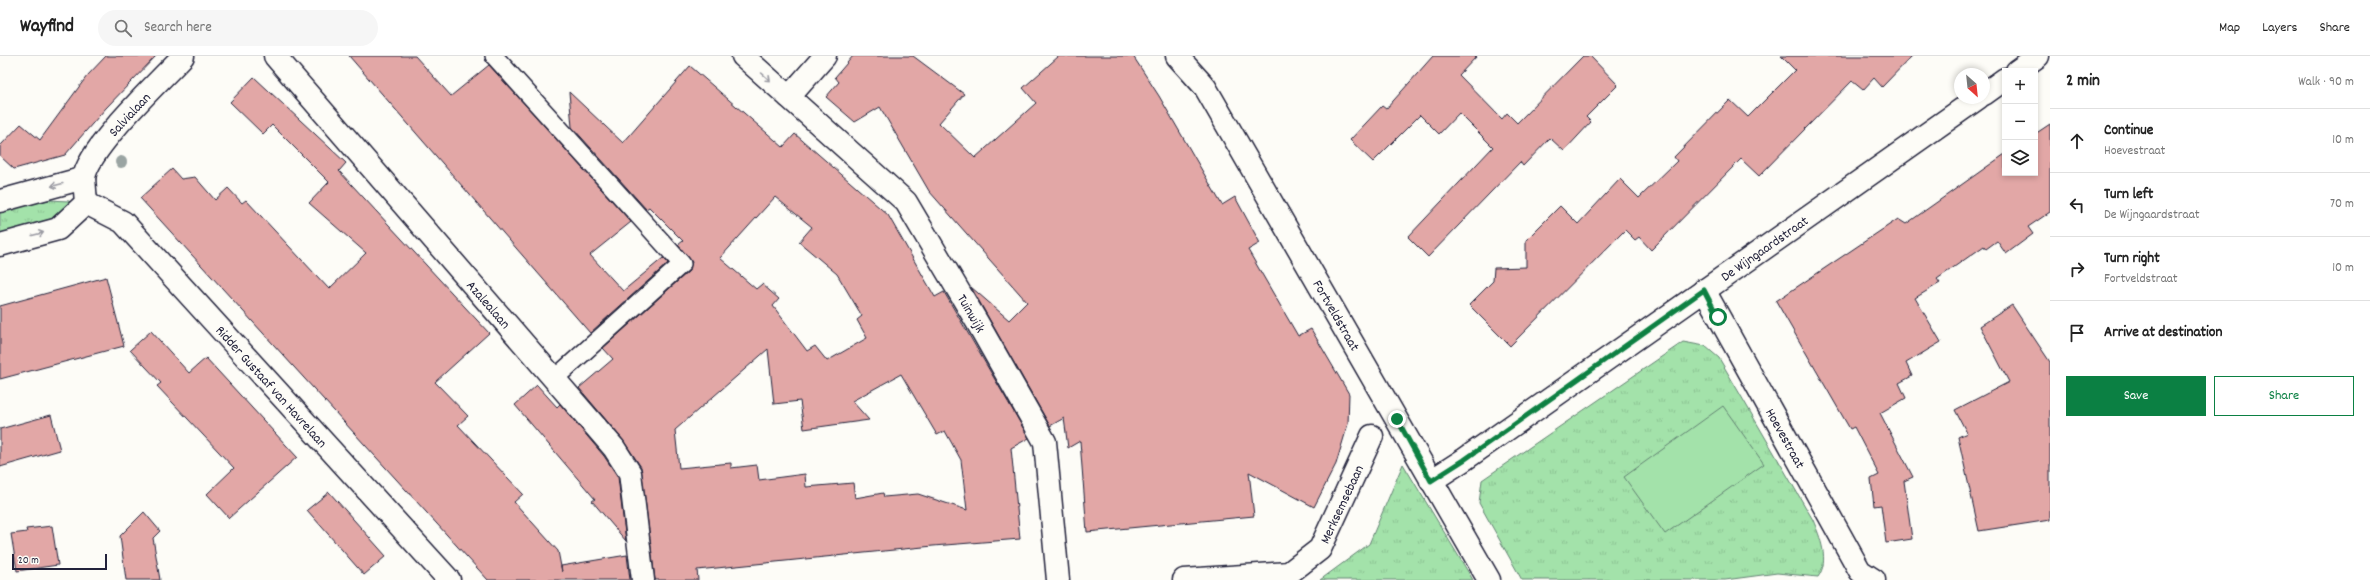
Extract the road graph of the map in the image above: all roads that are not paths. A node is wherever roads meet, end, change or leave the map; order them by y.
1 (183, 56) edge
2 (275, 56) edge
3 (494, 56) edge
4 (743, 56) edge
5 (826, 56) edge
6 (1177, 56) edge
7 (2038, 56) edge
8 (2021, 68) edge
9 (2002, 81) edge
10 (1990, 90) edge
11 (789, 97) junction
12 (1969, 104) edge
13 (84, 178) junction
14 (0, 201) edge
15 (86, 203) junction
16 (0, 244) edge
17 (1704, 290) junction
18 (553, 380) junction
19 (1372, 436) dead end
20 (1431, 481) junction
21 (449, 580) edge
22 (643, 580) edge
23 (1058, 580) edge
24 (1184, 580) edge
25 (1489, 580) edge
26 (1874, 580) edge

1 - 13 street, Salvialaan
2 - 18 street, Azalealaan
3 - 18 lane
4 -> 11 street, Tuinwijk
5 - 11 street
6 - 20 street, Fortveldstraat
7 - 8 street
9 - 10 street
11 - 23 street, Tuinwijk
12 - 17 street, De Wijngaardstraat
13 -> 14 street
13 - 15 street
16 -> 15 street
15 - 21 street, Ridder Gustaaf van Havrelaan
17 - 20 street, De Wijngaardstraat
17 - 26 street, Hoevestraat
18 - 22 street, Azalealaan
19 - 24 street, Merksemsebaan
20 - 25 street, Fortveldstraat

